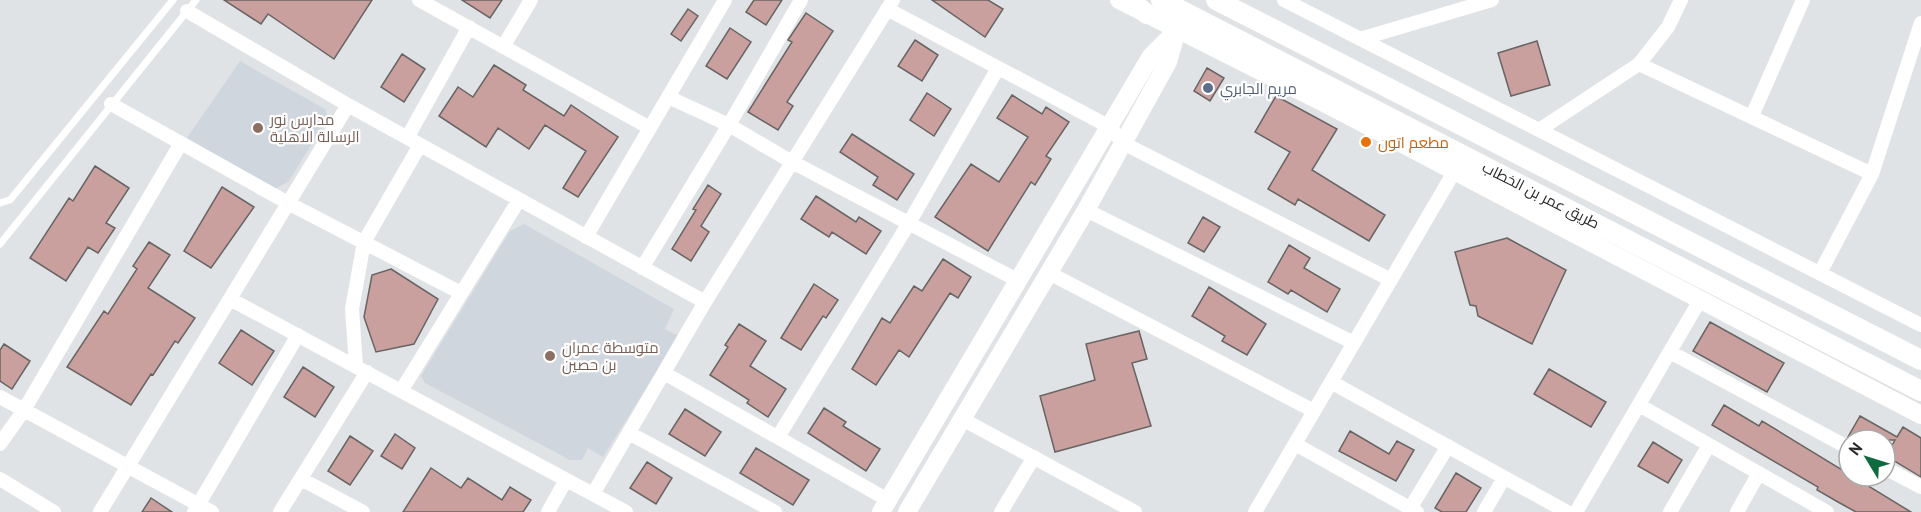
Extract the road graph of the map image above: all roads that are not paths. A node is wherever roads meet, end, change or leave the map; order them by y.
1 (173, 0) edge
2 (419, 0) edge
3 (531, 0) edge
4 (725, 0) edge
5 (801, 0) edge
6 (1119, 0) edge
7 (1129, 0) edge
8 (1161, 0) edge
9 (1216, 0) edge
10 (1284, 0) edge
11 (1492, 0) edge
12 (1681, 0) edge
13 (1803, 0) edge
14 (191, 5) edge
15 (890, 5) edge
16 (1147, 14) junction
17 (1921, 23) edge
18 (469, 27) junction
19 (1177, 30) junction
20 (1360, 39) junction
21 (503, 47) junction
22 (1639, 64) junction
23 (998, 68) junction
24 (668, 97) junction
25 (111, 104) junction
26 (348, 105) junction
27 (1752, 116) junction
28 (729, 125) junction
29 (1110, 127) junction
30 (650, 128) junction
31 (1539, 130) junction
32 (407, 138) junction
33 (181, 143) junction
34 (1123, 143) junction
35 (420, 145) junction
36 (792, 162) junction
37 (1454, 172) junction
38 (1872, 174) junction
39 (519, 200) junction
40 (0, 203) edge
41 (288, 203) junction
42 (1557, 204) junction
43 (1526, 209) junction
44 (1086, 210) junction
45 (909, 223) junction
46 (586, 237) junction
47 (364, 242) junction
48 (0, 244) edge
49 (642, 268) junction
50 (1049, 273) junction
51 (1820, 273) junction
52 (1391, 280) junction
53 (1020, 281) junction
54 (461, 293) junction
55 (230, 298) junction
56 (1700, 300) junction
57 (705, 302) junction
58 (1921, 325) edge
59 (298, 335) junction
60 (1354, 343) junction
61 (1670, 352) junction
62 (1921, 360) edge
63 (361, 369) junction
64 (664, 373) junction
65 (1331, 382) junction
66 (401, 390) junction
67 (1921, 391) edge
68 (0, 397) edge
69 (1639, 405) junction
70 (24, 410) junction
71 (1314, 411) junction
72 (1921, 415) edge
73 (962, 419) junction
74 (629, 433) junction
75 (778, 437) junction
76 (1837, 442) edge
77 (0, 444) edge
78 (1295, 444) junction
79 (1709, 445) junction
80 (1448, 446) junction
81 (1034, 457) junction
82 (129, 466) junction
83 (1759, 473) junction
84 (1897, 474) edge
85 (1504, 478) junction
86 (0, 479) edge
87 (301, 479) junction
88 (566, 480) junction
89 (1921, 487) edge
90 (593, 494) junction
91 (884, 506) edge
92 (196, 508) edge
93 (1412, 511) edge
94 (54, 512) edge
95 (100, 512) edge
96 (212, 512) edge
97 (280, 512) edge
98 (363, 512) edge
99 (548, 512) edge
100 (626, 512) edge
101 (775, 512) edge
102 (907, 512) edge
103 (1001, 512) edge
104 (1135, 512) edge
105 (1255, 512) edge
106 (1484, 512) edge
107 (1567, 512) edge
108 (1576, 512) edge
109 (1670, 512) edge
110 (1737, 512) edge
111 (1827, 512) edge

1 - 40 lane
2 - 18 street
3 - 21 street
4 - 24 street
5 - 28 street
6 - 16 street
7 - 16 main road
8 - 42 main road, طريق عمر بن الخطاب
9 - 62 main road, طريق عمر بن الخطاب
10 - 20 street
11 - 20 street
12 - 22 street
13 - 27 street
14 - 25 lane
14 - 26 street
15 - 23 street
15 - 36 street
16 - 19 street
17 - 38 street
18 - 21 street
18 - 32 street
19 - 29 street
19 - 34 street
19 - 37 street
20 - 31 street
21 - 30 street
22 - 27 street
22 - 31 street
23 - 29 street
23 - 45 street
24 - 28 street
24 - 30 street
25 - 33 street
25 - 48 lane
26 - 32 street
26 - 41 street
27 - 38 street
28 - 36 street
28 - 49 street
29 - 34 street
29 - 53 street
30 - 46 street
31 - 51 street
32 - 35 street
33 - 41 street
33 - 70 street
34 - 44 street
34 - 52 street
35 - 39 street
35 - 47 street
36 - 45 street
36 - 57 street
37 - 43 street
37 - 52 street
38 - 51 street
39 - 46 street
39 - 54 street
41 - 47 street
41 - 55 street
42 - 43 street
42 - 67 main road, طريق عمر بن الخطاب
43 - 56 street
44 - 50 street
44 - 60 street
45 - 53 street
45 - 75 street
46 - 49 street
47 - 54 street
47 - 63 street
49 - 57 street
50 - 71 street
50 - 73 street
51 - 58 street
52 - 60 street
53 - 91 street
54 - 66 street
55 - 59 street
55 - 82 street
56 - 61 street
56 - 72 street
57 - 64 street
59 - 63 street
59 - 92 street
60 - 65 street
61 - 69 street
61 - 76 street
63 - 66 street
63 - 87 street
64 - 74 street
64 - 75 street
65 - 71 street
65 - 80 street
66 - 88 street
68 - 70 street
69 - 79 street
69 - 108 street
70 - 77 street
70 - 82 street
71 - 78 street
73 - 81 street
73 - 102 street
74 - 90 street
74 - 101 street
75 - 91 street
78 - 93 street
78 - 105 street
79 - 83 street
79 - 109 street
80 - 85 street
80 - 93 street
81 - 103 street
81 - 104 street
82 - 92 street
82 - 95 street
83 - 110 street
83 - 111 street
84 - 89 street
85 - 106 street
85 - 107 street
86 - 94 street
87 - 97 street
87 - 98 street
88 - 90 street
88 - 99 street
90 - 100 street
92 - 96 street

